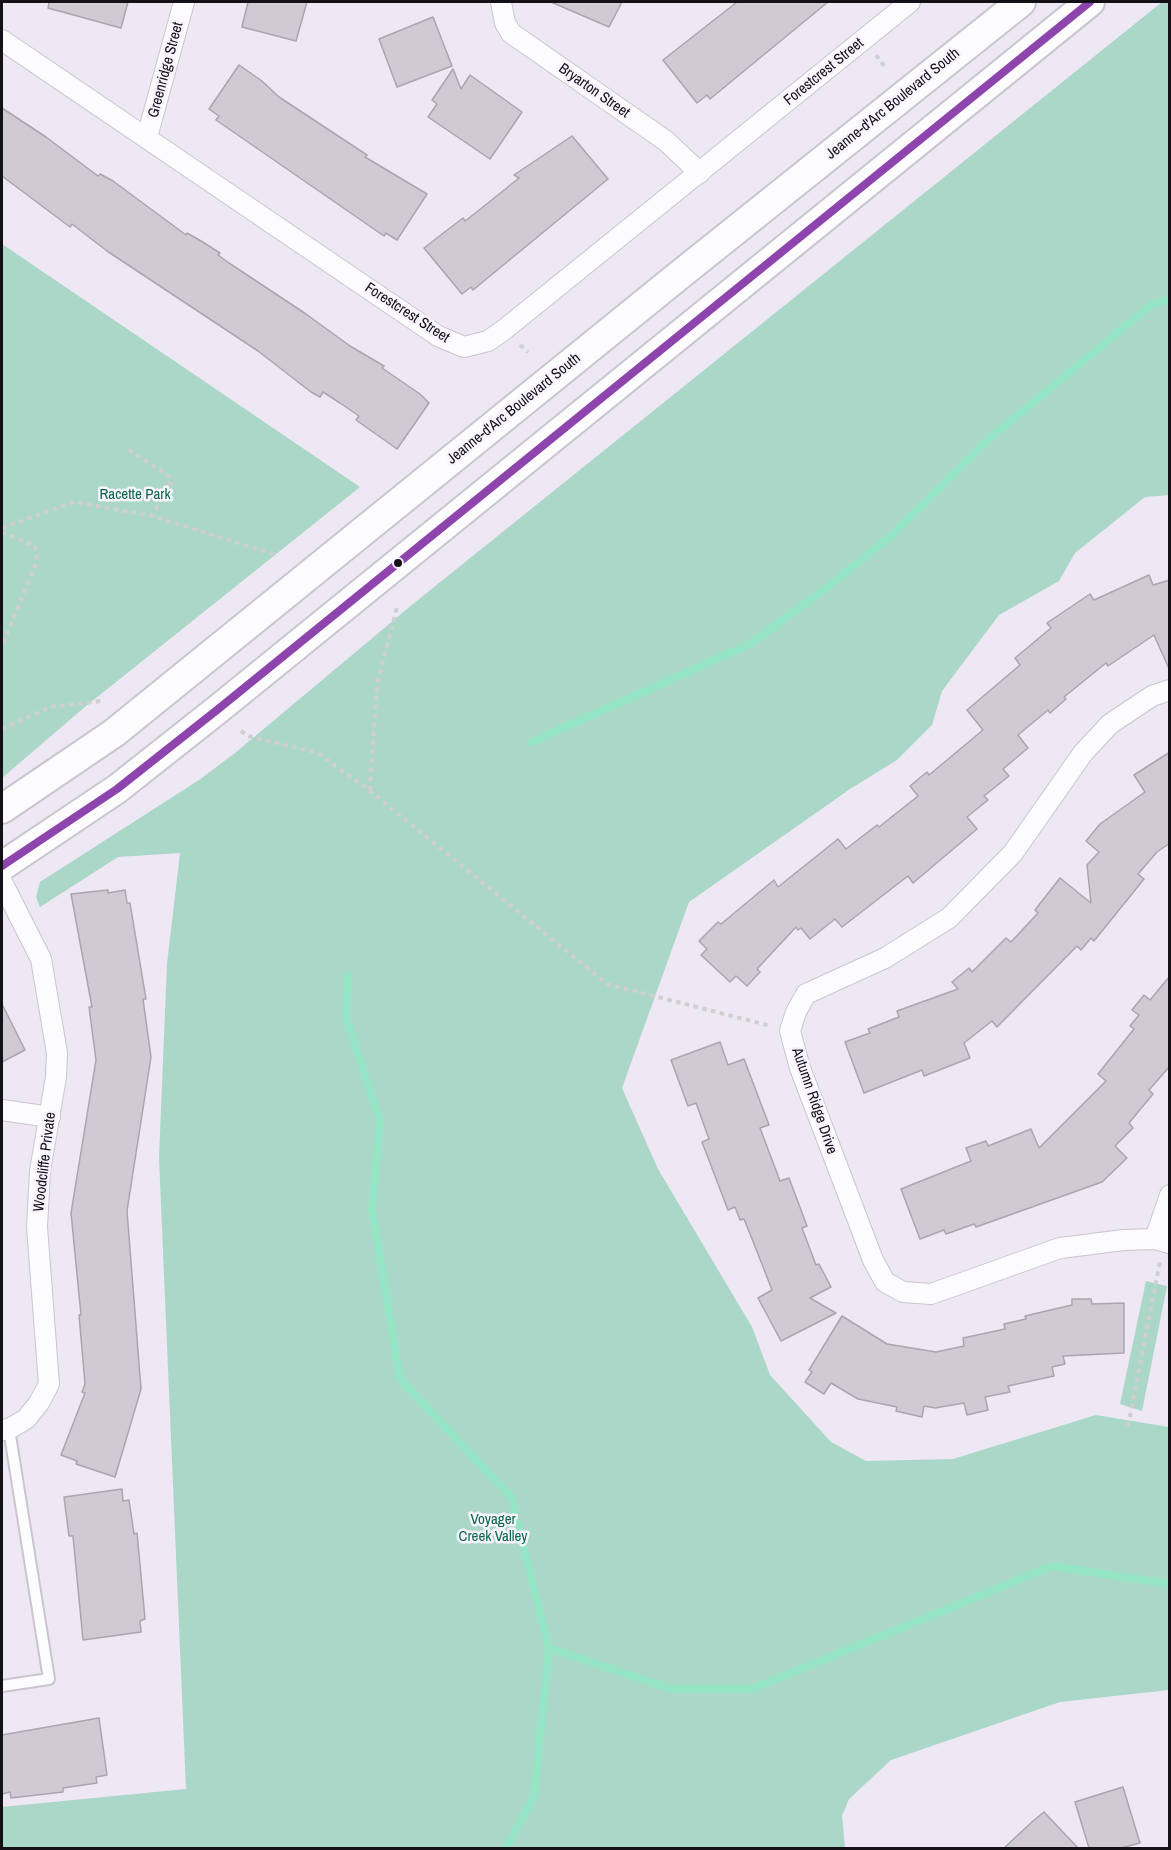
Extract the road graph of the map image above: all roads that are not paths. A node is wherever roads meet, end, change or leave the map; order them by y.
1 (184, 2) edge
2 (501, 2) edge
3 (910, 2) edge
4 (1022, 2) edge
5 (1090, 2) edge
6 (2, 40) edge
7 (147, 137) junction
8 (700, 173) junction
9 (1170, 690) edge
10 (2, 809) edge
11 (2, 866) edge
12 (2, 882) edge
13 (2, 1110) edge
14 (50, 1117) junction
15 (1170, 1195) edge
16 (1163, 1241) edge
17 (5, 1430) edge
18 (2, 1686) edge

1 - 7 street, Greenridge Street
2 - 8 street, Bryarton Street
3 - 8 street, Forestcrest Street
4 - 10 main road, Jeanne-d'Arc Boulevard South
5 - 11 main road
6 - 7 street, Forestcrest Street
7 - 8 street, Forestcrest Street
9 - 16 street, Autumn Ridge Drive
12 - 14 street, Woodcliffe Private
13 - 14 street
14 - 17 street, Woodcliffe Private
15 - 16 street
17 - 18 lane

